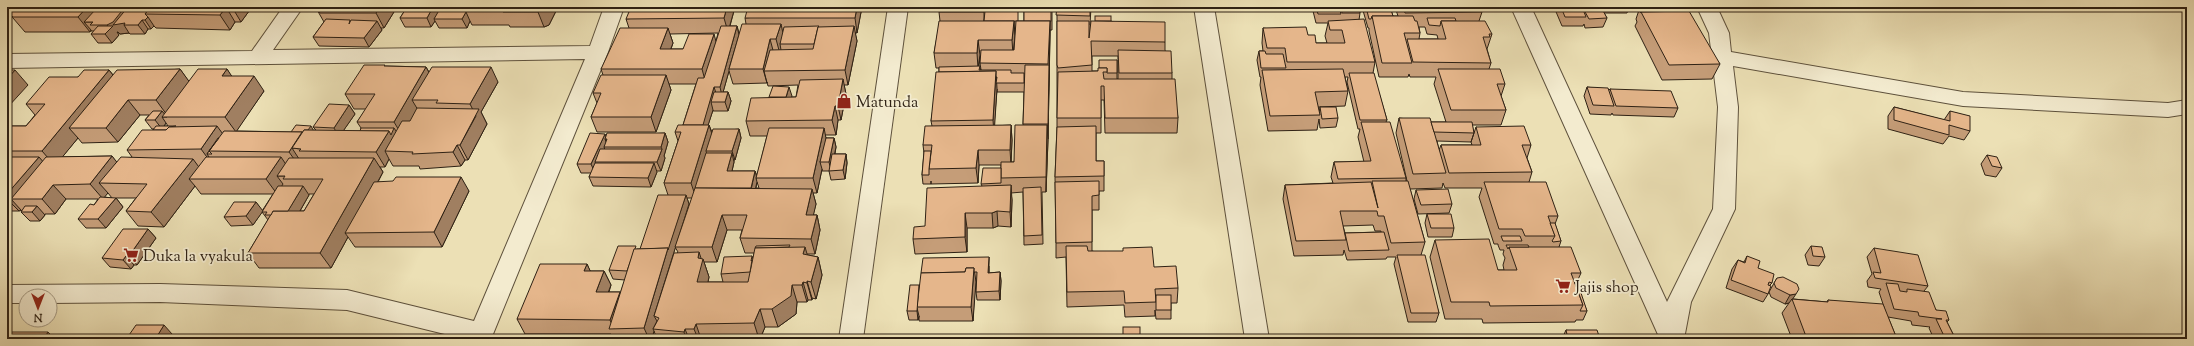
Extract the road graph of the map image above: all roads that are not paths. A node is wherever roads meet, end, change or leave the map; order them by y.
1 (293, 7) edge
2 (614, 7) edge
3 (898, 7) edge
4 (1204, 7) edge
5 (1521, 7) edge
6 (1707, 7) edge
7 (598, 52) junction
8 (258, 57) junction
9 (1722, 57) junction
10 (7, 62) edge
11 (2187, 107) edge
12 (7, 294) edge
13 (480, 336) edge
14 (1671, 338) edge
15 (851, 339) edge
16 (1257, 339) edge

1 - 8 street
2 - 7 street
3 - 15 street
4 - 16 street
5 - 14 street
6 - 9 street
7 - 8 street
7 - 13 street
8 - 10 street
9 - 11 street
9 - 14 street
12 - 13 street

